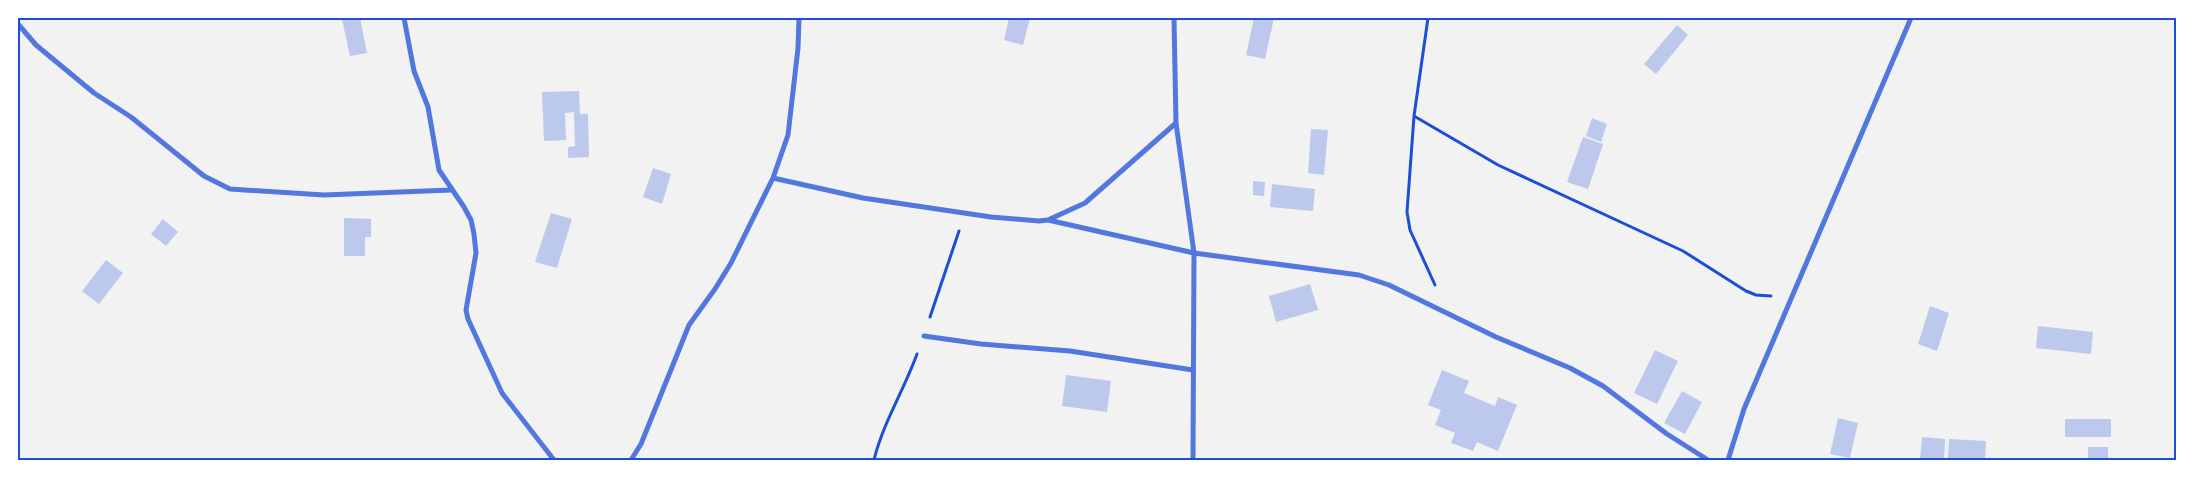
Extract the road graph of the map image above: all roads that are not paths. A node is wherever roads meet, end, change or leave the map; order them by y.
1 (404, 18) edge
2 (799, 18) edge
3 (1174, 18) edge
4 (1911, 18) edge
5 (18, 24) edge
6 (1176, 123) junction
7 (773, 178) junction
8 (451, 190) junction
9 (1048, 220) junction
10 (1194, 253) junction
11 (924, 336) dead end
12 (1194, 370) junction
13 (554, 460) edge
14 (631, 460) edge
15 (1193, 460) edge
16 (1708, 460) edge
17 (1728, 460) edge

1 - 8 street
2 - 7 street
3 - 6 street
4 - 17 street
5 - 8 street
6 - 9 street
6 - 10 street
7 - 9 street
7 - 14 street
8 - 13 street
9 - 10 street
10 - 12 street
10 - 16 street
11 - 12 street
12 - 15 street

